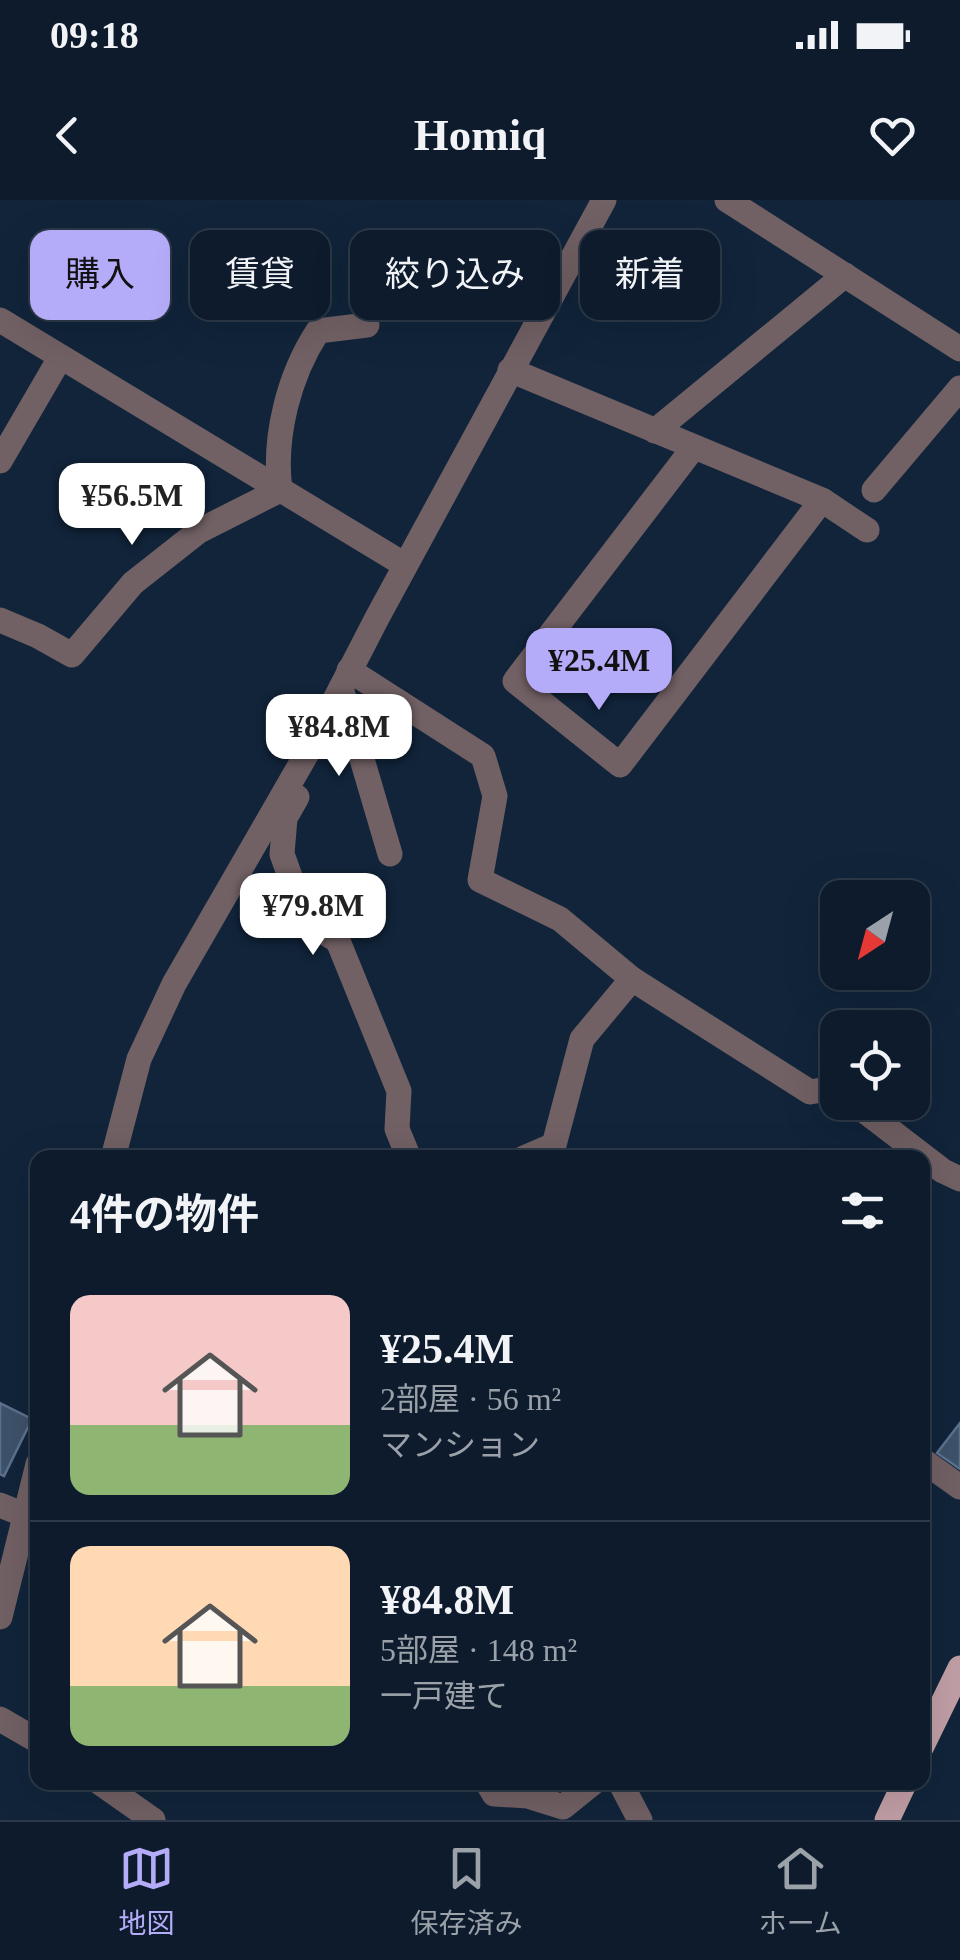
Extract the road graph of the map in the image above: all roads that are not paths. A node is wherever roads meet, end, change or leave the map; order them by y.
1 (604, 200) edge
2 (728, 200) edge
3 (845, 275) junction
4 (0, 320) edge
5 (368, 326) dead end
6 (960, 349) edge
7 (60, 358) junction
8 (510, 370) junction
9 (960, 388) edge
10 (655, 431) junction
11 (694, 446) junction
12 (0, 460) edge
13 (280, 490) junction
14 (874, 490) dead end
15 (822, 500) junction
16 (868, 530) dead end
17 (405, 565) junction
18 (0, 620) edge
19 (345, 679) junction
20 (310, 748) junction
21 (390, 854) dead end
22 (632, 979) junction
23 (820, 1090) edge
24 (877, 1120) edge
25 (116, 1150) edge
26 (405, 1150) edge
27 (542, 1150) edge
28 (917, 1150) edge
29 (930, 1160) edge
30 (960, 1179) edge
31 (930, 1465) edge
32 (960, 1486) edge
33 (0, 1505) edge
34 (30, 1508) edge
35 (30, 1512) edge
36 (0, 1617) edge
37 (960, 1668) edge
38 (953, 1702) edge
39 (0, 1719) edge
40 (930, 1735) edge
41 (30, 1736) edge
42 (115, 1790) edge
43 (492, 1790) edge
44 (584, 1790) edge
45 (624, 1790) edge
46 (901, 1790) edge
47 (154, 1820) edge
48 (640, 1820) edge
49 (887, 1820) edge

1 - 8 street
2 - 3 street
3 - 6 street
3 - 10 street
4 - 7 street
5 - 13 street
7 - 12 street
7 - 13 street
8 - 10 street
8 - 17 street
9 - 14 street
10 - 11 street
11 - 15 street
11 - 15 street
13 - 17 street
13 - 18 street
15 - 16 street
17 - 19 street
19 - 20 street
19 - 21 street
19 - 22 street
20 - 25 street
20 - 26 street
22 - 23 street
22 - 27 street
24 - 28 street
29 - 30 street
31 - 32 street
33 - 34 street
35 - 36 street
37 - 38 main road
38 - 40 main road
39 - 41 street
42 - 47 street
43 - 44 street
45 - 48 street
46 - 49 main road

